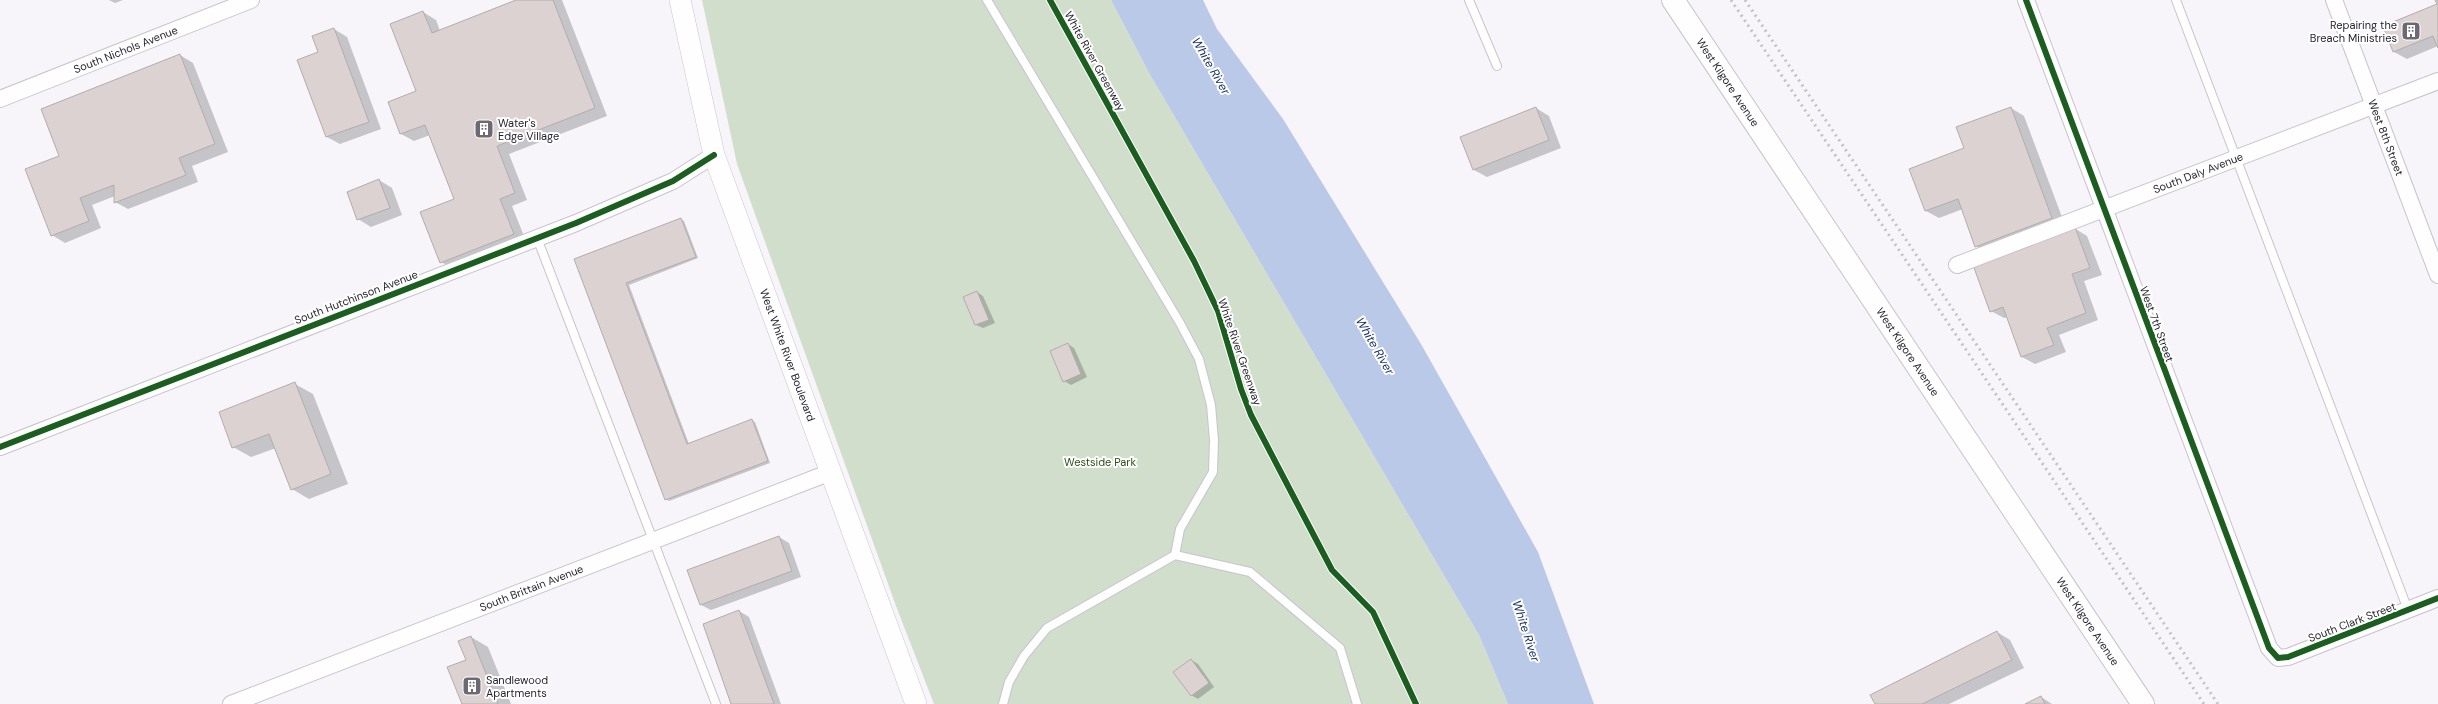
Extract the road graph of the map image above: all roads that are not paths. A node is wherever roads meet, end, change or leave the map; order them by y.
1 (251, 0) edge
2 (680, 0) edge
3 (987, 0) edge
4 (1469, 0) edge
5 (1673, 0) edge
6 (2026, 0) edge
7 (2176, 0) edge
8 (2334, 0) edge
9 (1497, 66) dead end
10 (2438, 81) edge
11 (0, 99) edge
12 (2373, 105) junction
13 (714, 155) junction
14 (2237, 157) junction
15 (2104, 207) junction
16 (537, 238) junction
17 (1957, 265) dead end
18 (2438, 275) edge
19 (0, 447) edge
20 (831, 472) junction
21 (654, 540) junction
22 (1175, 555) junction
23 (2438, 598) edge
24 (2408, 610) junction
25 (2273, 654) joint
26 (231, 704) edge
27 (716, 704) edge
28 (916, 704) edge
29 (1003, 704) edge
30 (1357, 704) edge
31 (2143, 704) edge

1 - 11 street, South Nichols Avenue
2 - 13 street, West White River Boulevard
3 - 22 lane
4 - 9 lane
5 - 31 main road, West Kilgore Avenue
6 - 15 street, West 7th Street
7 - 14 lane
8 - 12 street, West 8th Street
10 - 12 street, South Daly Avenue
12 - 14 street, South Daly Avenue
12 - 18 street, West 8th Street
13 - 16 street, South Hutchinson Avenue
13 - 20 street, West White River Boulevard
14 - 15 street, South Daly Avenue
14 - 24 lane
15 - 17 street, South Daly Avenue
15 - 25 street, West 7th Street
16 - 19 street, South Hutchinson Avenue
16 - 21 lane
20 - 21 street, South Brittain Avenue
20 - 28 street, West White River Boulevard
21 - 26 street, South Brittain Avenue
21 - 27 lane
22 - 29 lane
22 - 30 lane
23 - 24 street, South Clark Street
24 - 25 street, South Clark Street

